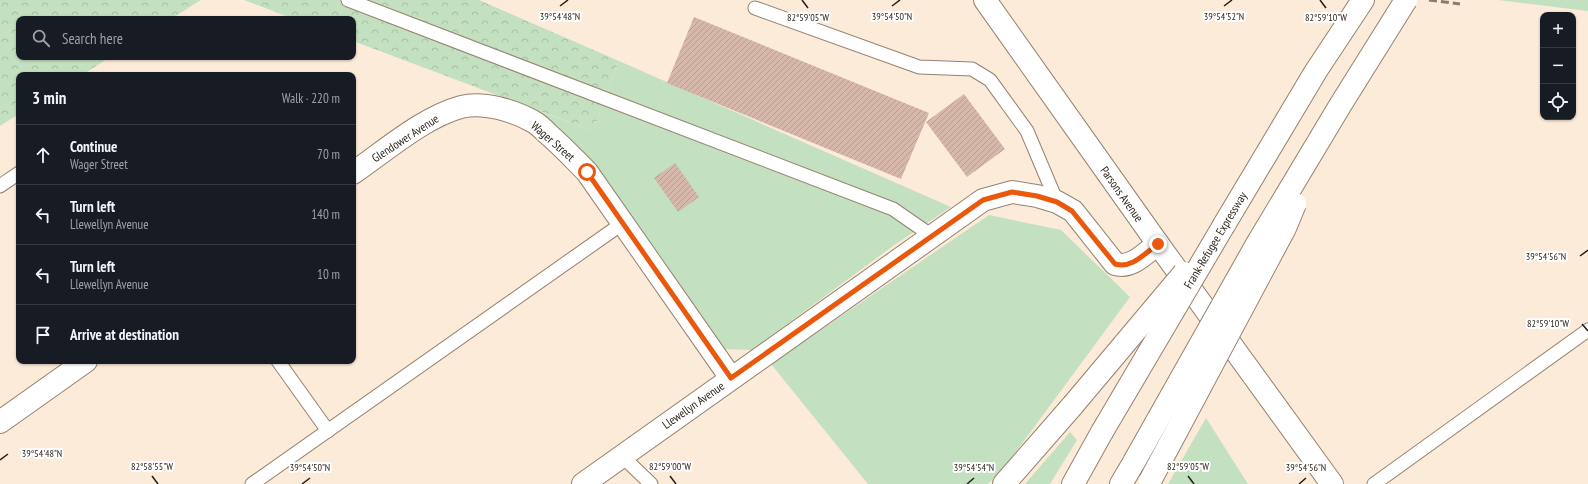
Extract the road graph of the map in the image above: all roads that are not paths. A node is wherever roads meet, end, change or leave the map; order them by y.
1 (348, 0) edge
2 (984, 0) edge
3 (1363, 0) edge
4 (1406, 0) edge
5 (755, 8) dead end
6 (506, 110) joint
7 (1327, 127) junction
8 (356, 171) edge
9 (16, 175) edge
10 (0, 186) edge
11 (1057, 202) junction
12 (623, 223) junction
13 (1224, 225) junction
14 (932, 236) junction
15 (1158, 244) junction
16 (1588, 330) edge
17 (82, 364) edge
18 (280, 364) edge
19 (731, 378) junction
20 (0, 422) edge
21 (328, 431) junction
22 (622, 456) junction
23 (1150, 482) edge
24 (252, 484) edge
25 (583, 484) edge
26 (651, 484) edge
27 (1004, 484) edge
28 (1073, 484) edge
29 (1121, 484) edge
30 (1332, 484) edge
31 (1374, 484) edge

1 - 14 lane
2 - 15 main road, Parsons Avenue
3 - 13 main road, Frank-Refugee Expressway
4 - 7 main road, bridge
5 - 11 lane
6 - 8 main road, Glendower Avenue
6 - 12 main road, Wager Street
7 - 23 main road, bridge
7 - 29 main road, bridge
9 - 10 lane
11 - 14 main road, Llewellyn Avenue
11 - 15 main road, Llewellyn Avenue
12 - 19 main road, Wager Street
12 - 21 lane
13 - 27 main road, bridge
13 - 28 main road, Frank-Refugee Expressway, bridge
14 - 19 main road, Llewellyn Avenue
15 - 30 main road, Parsons Avenue
16 - 31 lane
17 - 20 main road
18 - 21 lane
19 - 22 main road, Llewellyn Avenue
21 - 24 lane
22 - 25 main road, Llewellyn Avenue
22 - 26 lane

